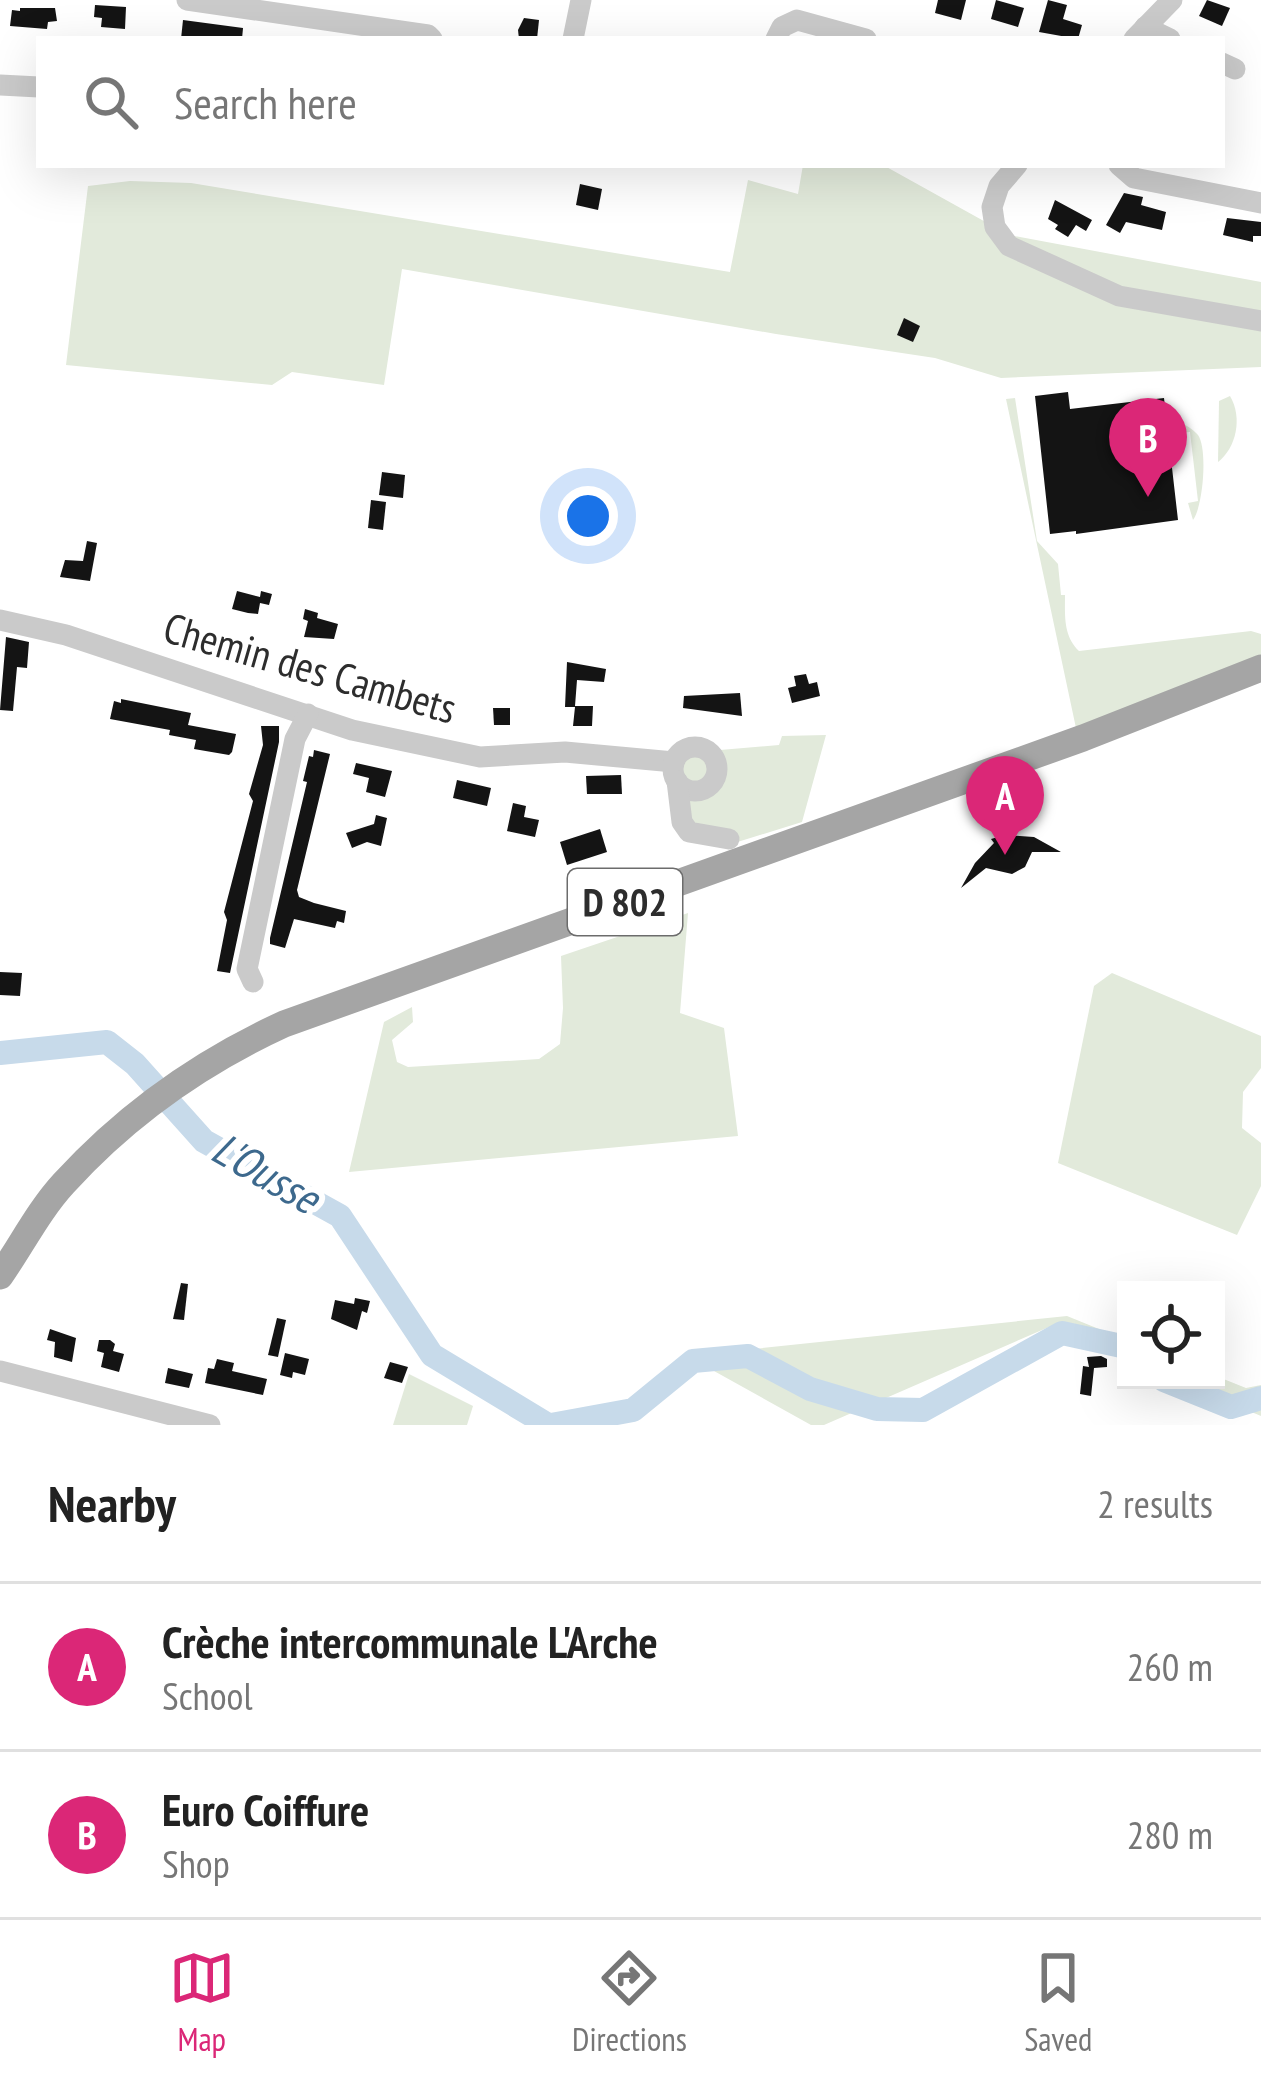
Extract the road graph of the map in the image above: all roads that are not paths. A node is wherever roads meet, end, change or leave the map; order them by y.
1 (188, 0) edge
2 (581, 0) edge
3 (1172, 0) edge
4 (1140, 33) edge
5 (429, 36) edge
6 (581, 36) edge
7 (778, 36) edge
8 (855, 36) edge
9 (0, 86) edge
10 (36, 87) edge
11 (1014, 168) edge
12 (1122, 168) edge
13 (1261, 203) edge
14 (1261, 321) edge
15 (0, 620) edge
16 (1261, 668) edge
17 (308, 714) junction
18 (729, 839) dead end
19 (253, 982) dead end
20 (0, 1276) edge
21 (0, 1371) edge
22 (11, 1380) edge
23 (210, 1425) edge

1 - 5 street
2 - 6 street
3 - 4 street
7 - 8 street
9 - 10 street
11 - 14 street
12 - 13 street
15 - 17 street, Chemin des Cambets
16 - 20 main road, D 802
17 - 18 street, Chemin des Cambets
17 - 19 street
21 - 22 street
22 - 23 street

